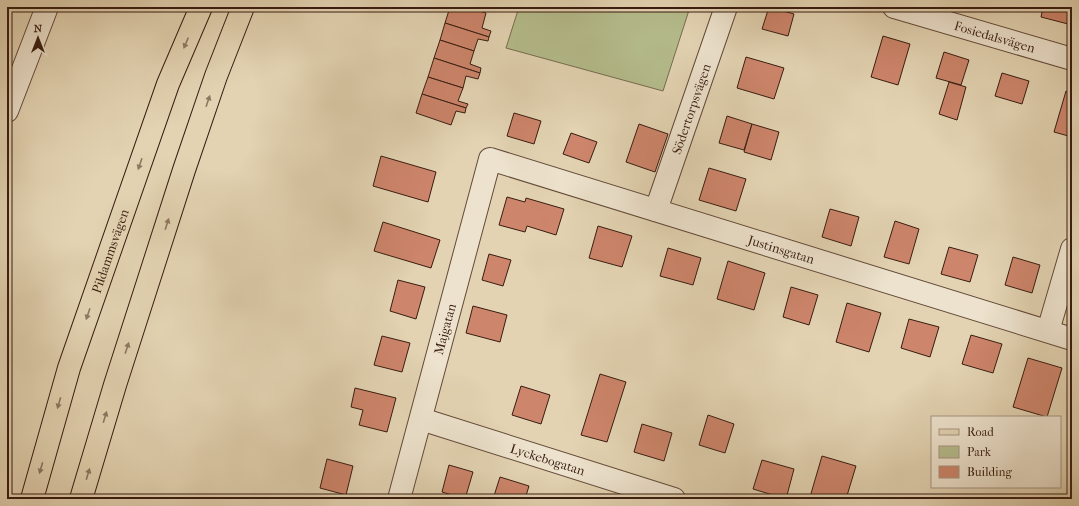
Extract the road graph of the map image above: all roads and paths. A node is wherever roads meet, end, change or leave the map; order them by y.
1 (47, 7) edge
2 (201, 7) edge
3 (243, 7) edge
4 (726, 7) edge
5 (894, 7) edge
6 (1072, 60) edge
7 (7, 111) edge
8 (490, 159) joint
9 (656, 210) junction
10 (1072, 249) edge
11 (1048, 332) junction
12 (1072, 339) edge
13 (421, 419) junction
14 (32, 499) edge
15 (81, 499) edge
16 (399, 499) edge
17 (674, 499) edge

1 - 7 street
2 -> 14 main road, Pildammsvägen
15 -> 3 main road
4 - 9 street, Södertorpsvägen
5 - 6 street, Fosiedalsvägen
8 - 9 street, Justinsgatan
8 - 13 street, Majgatan
9 - 11 street, Justinsgatan
10 - 11 street
11 - 12 street, Justinsgatan
13 - 16 street, Majgatan
13 - 17 street, Lyckebogatan

